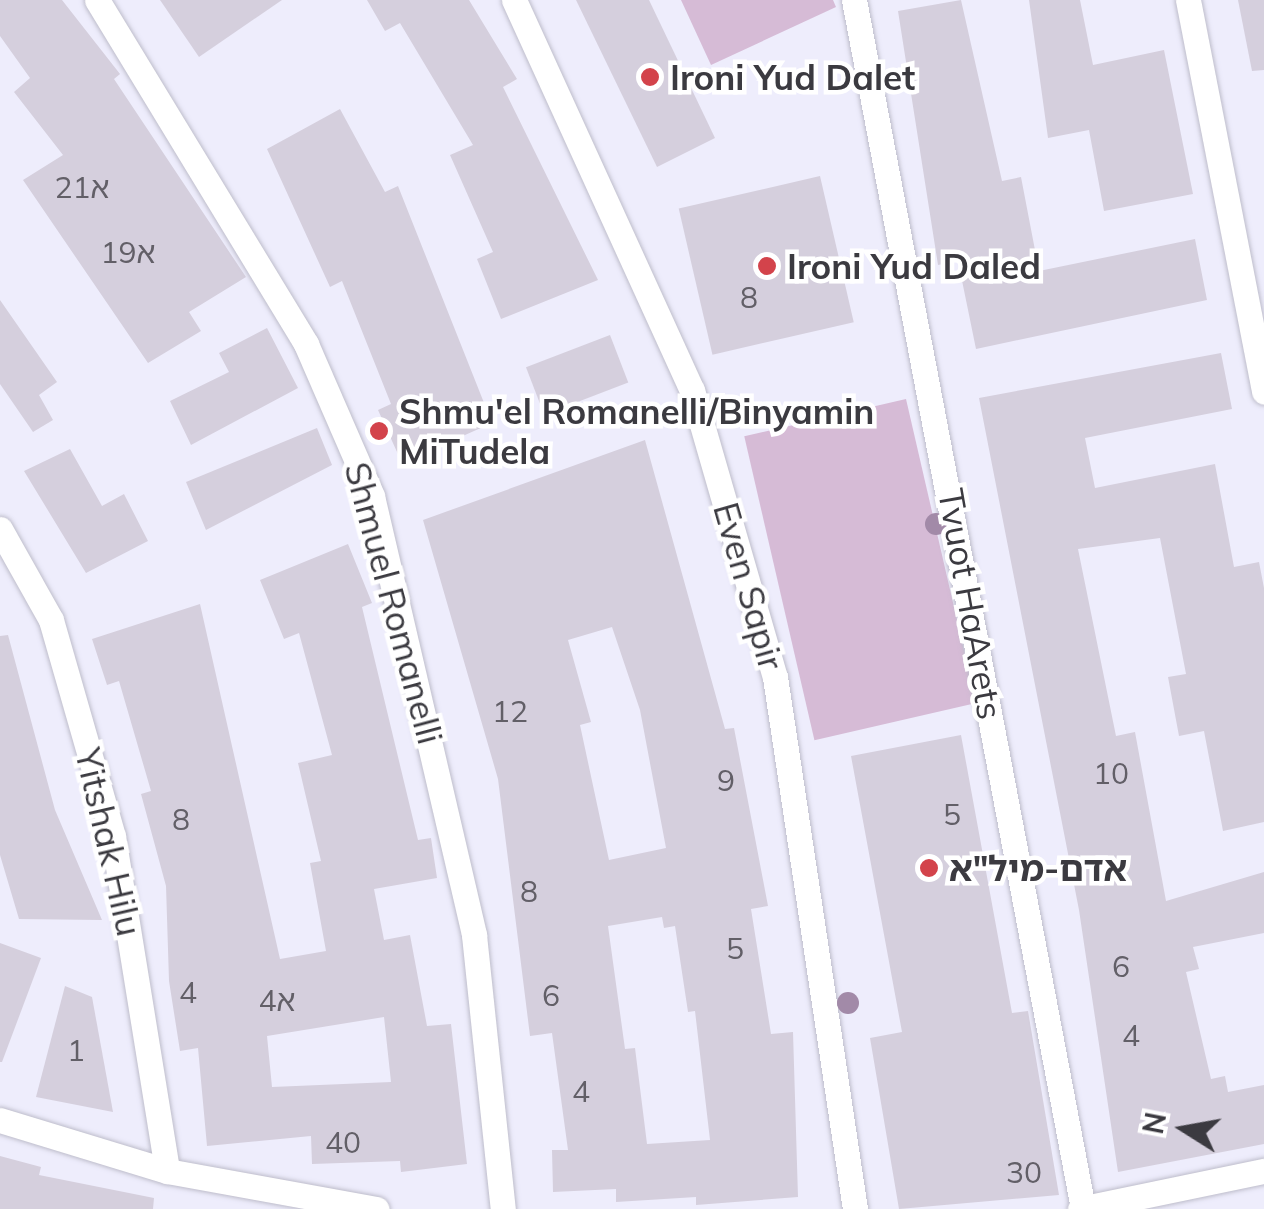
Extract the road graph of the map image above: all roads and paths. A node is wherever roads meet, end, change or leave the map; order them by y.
1 (97, 0) edge
2 (514, 0) edge
3 (854, 0) edge
4 (1188, 0) edge
5 (1264, 392) edge
6 (0, 529) edge
7 (0, 1120) edge
8 (167, 1171) junction
9 (1264, 1171) edge
10 (376, 1209) edge
11 (503, 1209) edge
12 (855, 1209) edge
13 (1081, 1209) edge

1 - 11 street, Shmuel Romanelli
2 - 12 street, Even Sapir
3 - 13 street, Tvuot HaArets
4 - 5 street
6 - 8 street, Yitshak Hilu
7 - 8 street
8 - 10 street
9 - 13 street

